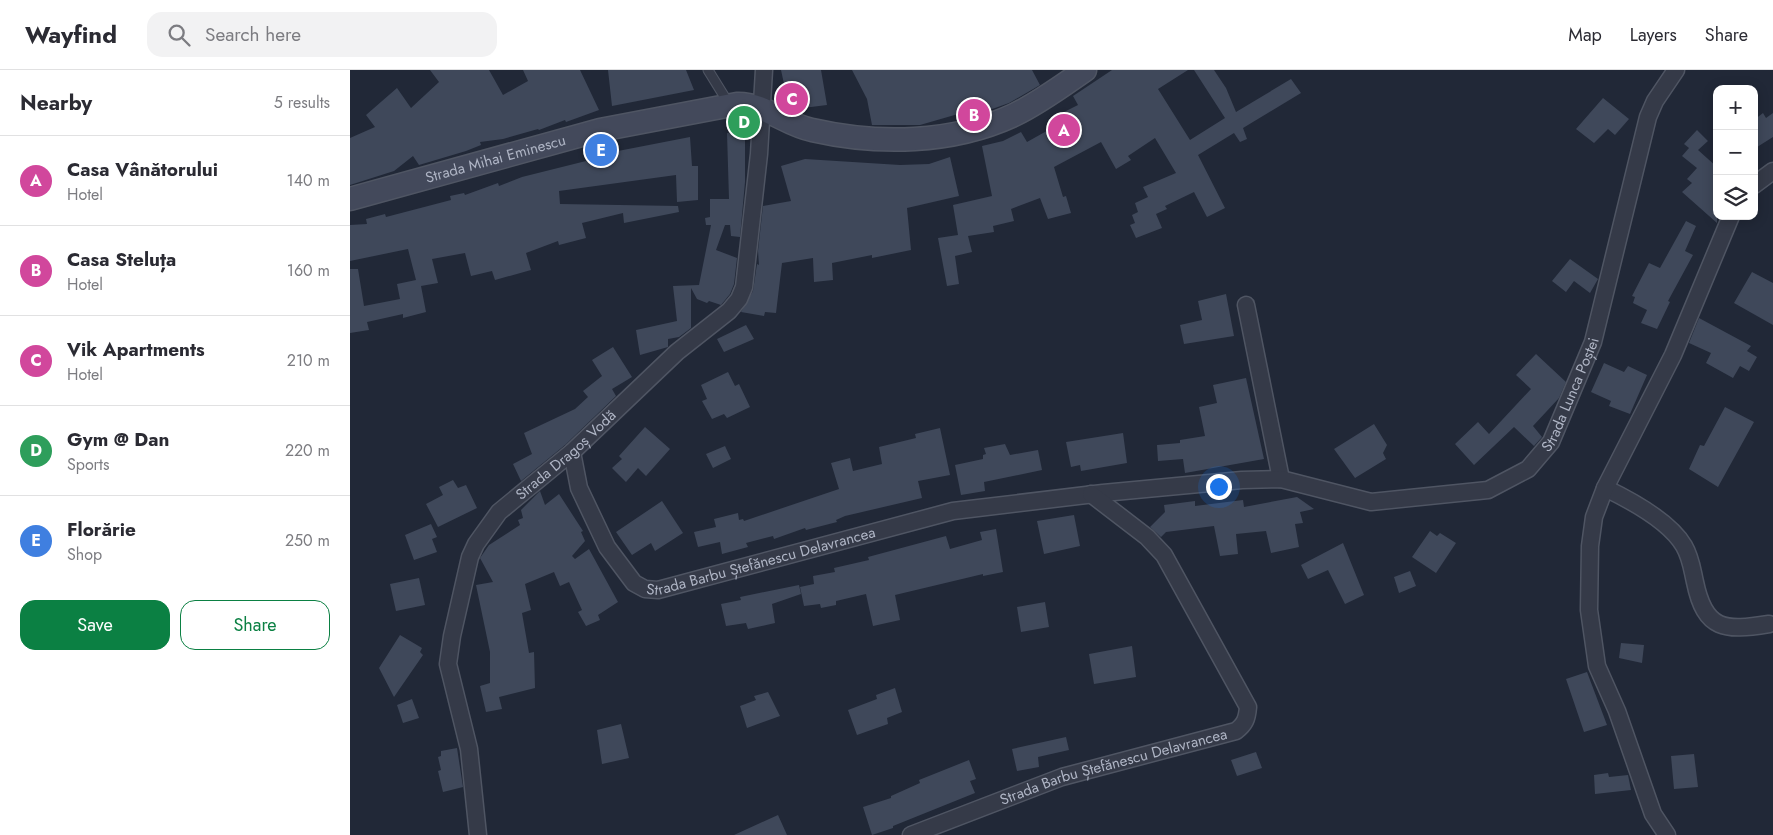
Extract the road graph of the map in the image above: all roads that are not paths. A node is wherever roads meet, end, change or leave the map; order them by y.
1 (708, 70) edge
2 (764, 70) edge
3 (1085, 70) edge
4 (1676, 70) edge
5 (729, 106) junction
6 (761, 109) junction
7 (1773, 171) edge
8 (1758, 182) edge
9 (350, 199) edge
10 (1729, 220) edge
11 (1246, 305) dead end
12 (572, 452) junction
13 (1281, 479) junction
14 (1605, 488) junction
15 (1091, 494) junction
16 (1769, 624) dead end
17 (478, 835) edge
18 (911, 835) edge
19 (1666, 835) edge

1 - 5 lane
2 - 6 street, Strada Dragoș Vodă
3 - 6 main road, Strada Mihai Eminescu
4 - 13 street, Strada Lunca Poștei
5 - 6 main road, Strada Mihai Eminescu
5 - 9 main road, Strada Mihai Eminescu
6 - 12 street, Strada Dragoș Vodă
7 - 8 street
10 - 14 street
11 - 13 street
12 - 15 street, Strada Barbu Ștefănescu Delavrancea
12 - 17 street, Strada Dragoș Vodă
13 - 15 street, Strada Barbu Ștefănescu Delavrancea
14 - 16 street
14 - 19 street
15 - 18 street, Strada Barbu Ștefănescu Delavrancea

